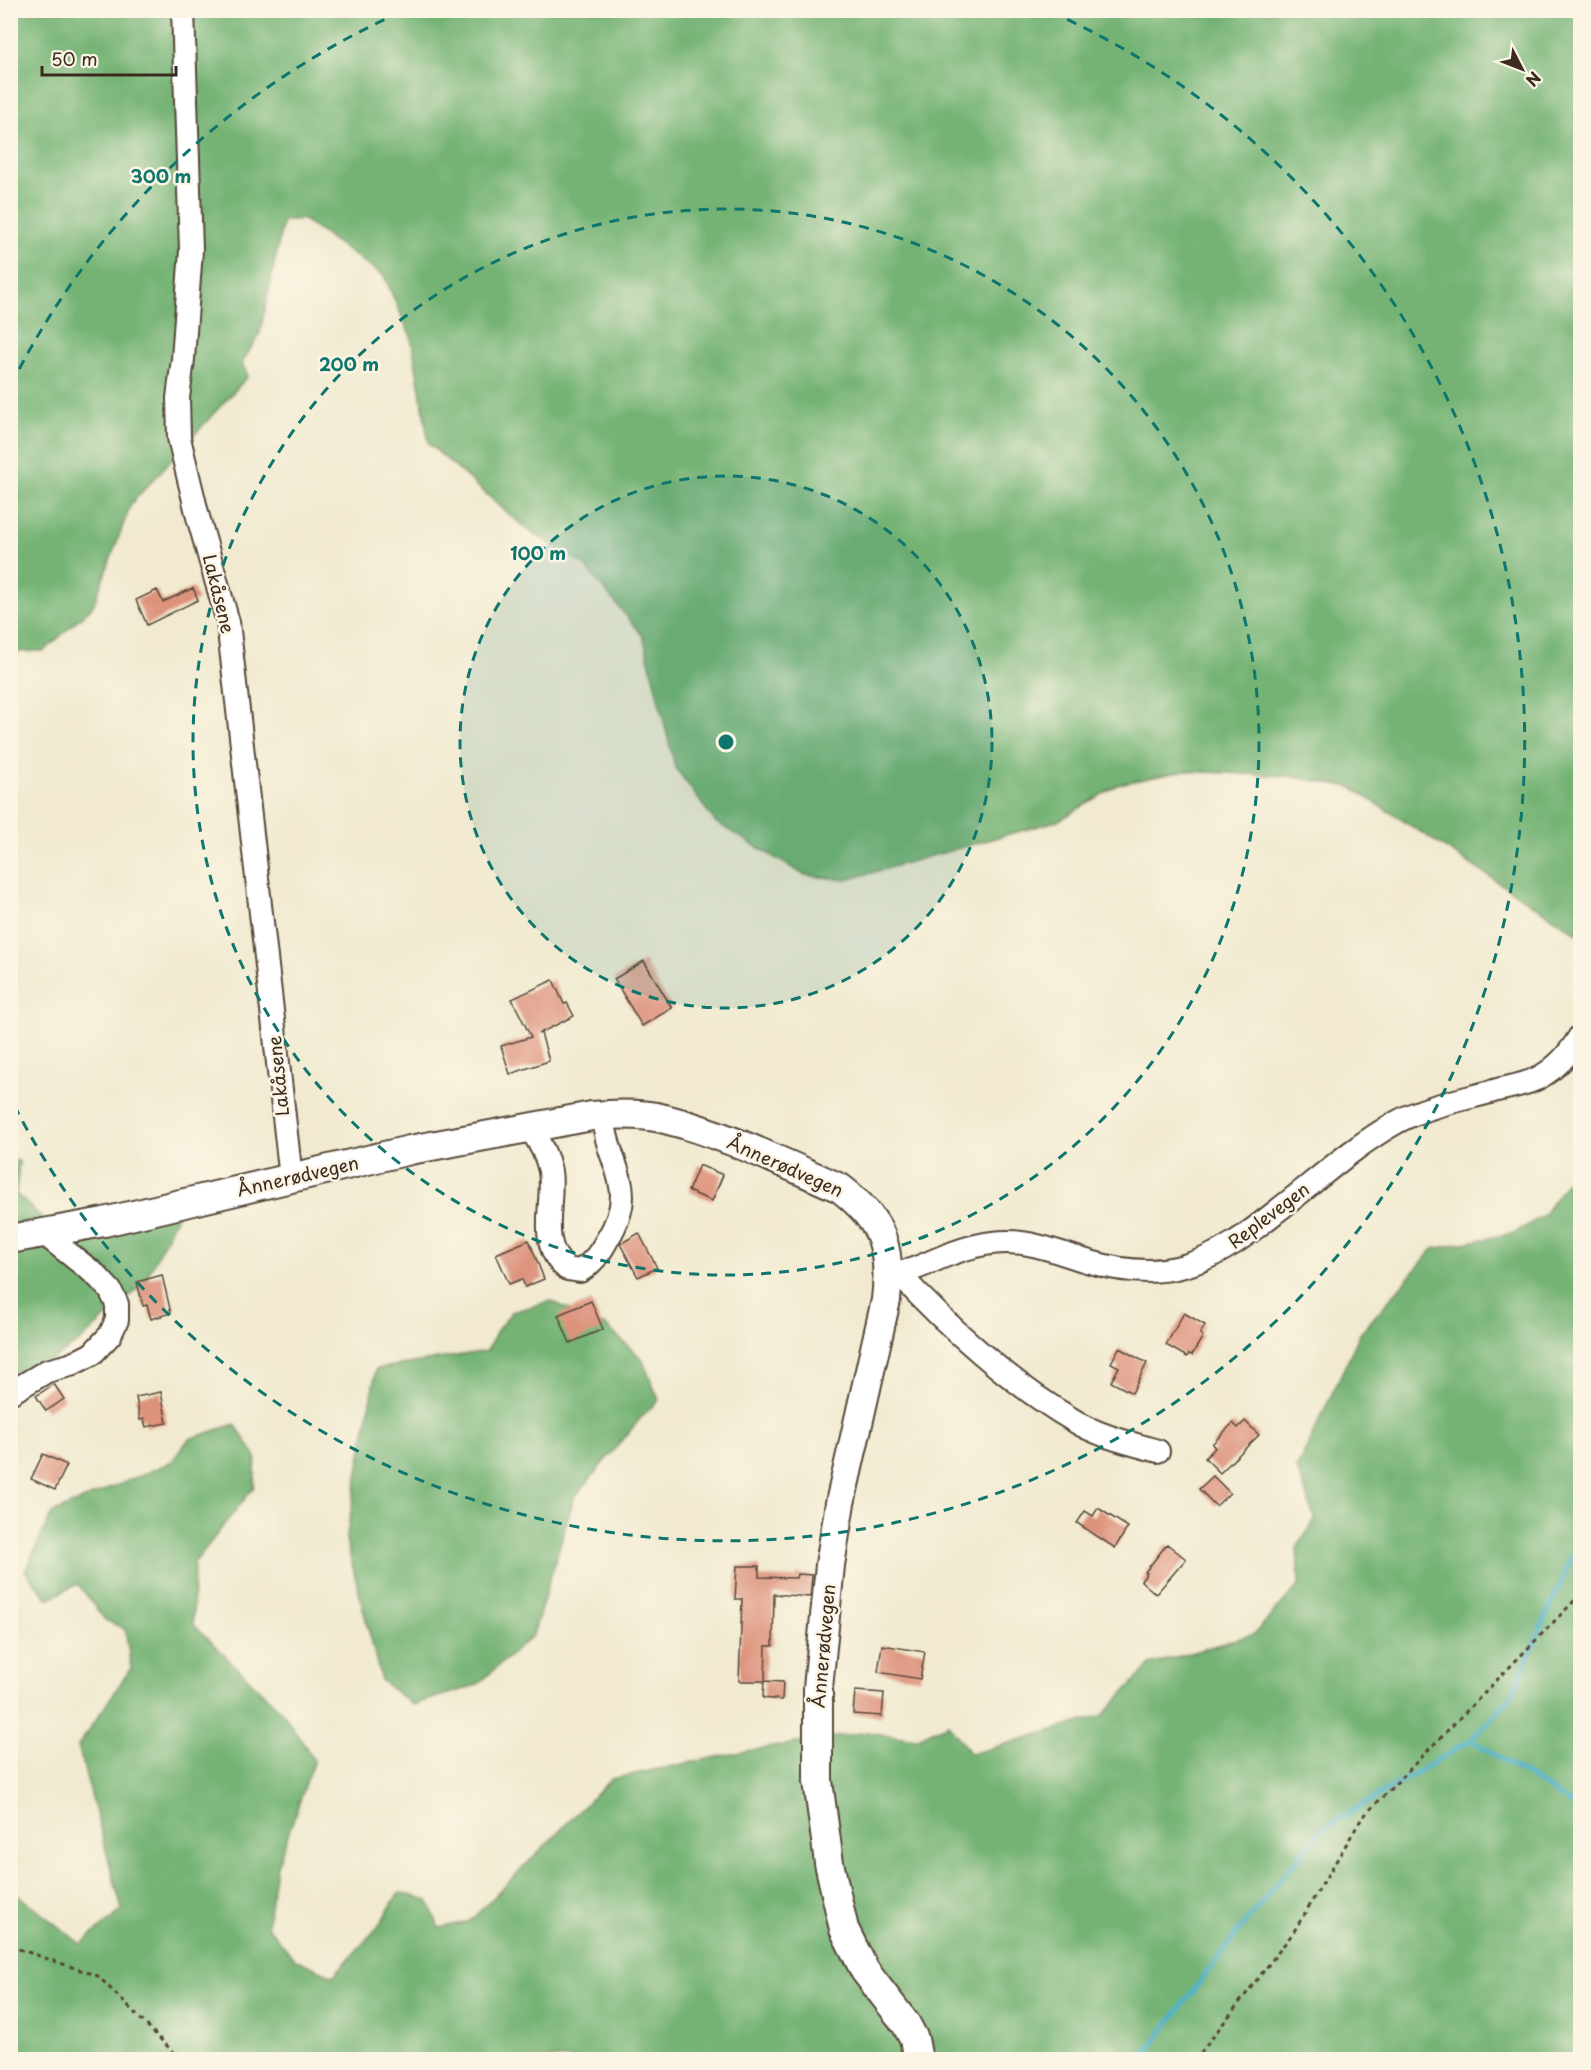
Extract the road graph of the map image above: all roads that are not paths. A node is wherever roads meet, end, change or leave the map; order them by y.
1 (183, 10) edge
2 (1581, 1036) edge
3 (1581, 1062) edge
4 (1558, 1065) junction
5 (603, 1115) junction
6 (530, 1128) junction
7 (291, 1178) junction
8 (43, 1233) junction
9 (10, 1239) edge
10 (894, 1273) junction
11 (10, 1394) edge
12 (1158, 1451) dead end
13 (918, 2060) edge

1 - 7 street, Lakåsene
2 - 4 street, Replevegen
3 - 4 street
4 - 10 street, Replevegen
5 - 6 main road, Ånnerødvegen
5 - 6 street
5 - 10 main road, Ånnerødvegen
6 - 7 main road, Ånnerødvegen
7 - 8 main road, Ånnerødvegen
8 - 9 main road, Ånnerødvegen
8 - 11 street
10 - 12 street
10 - 13 main road, Ånnerødvegen

